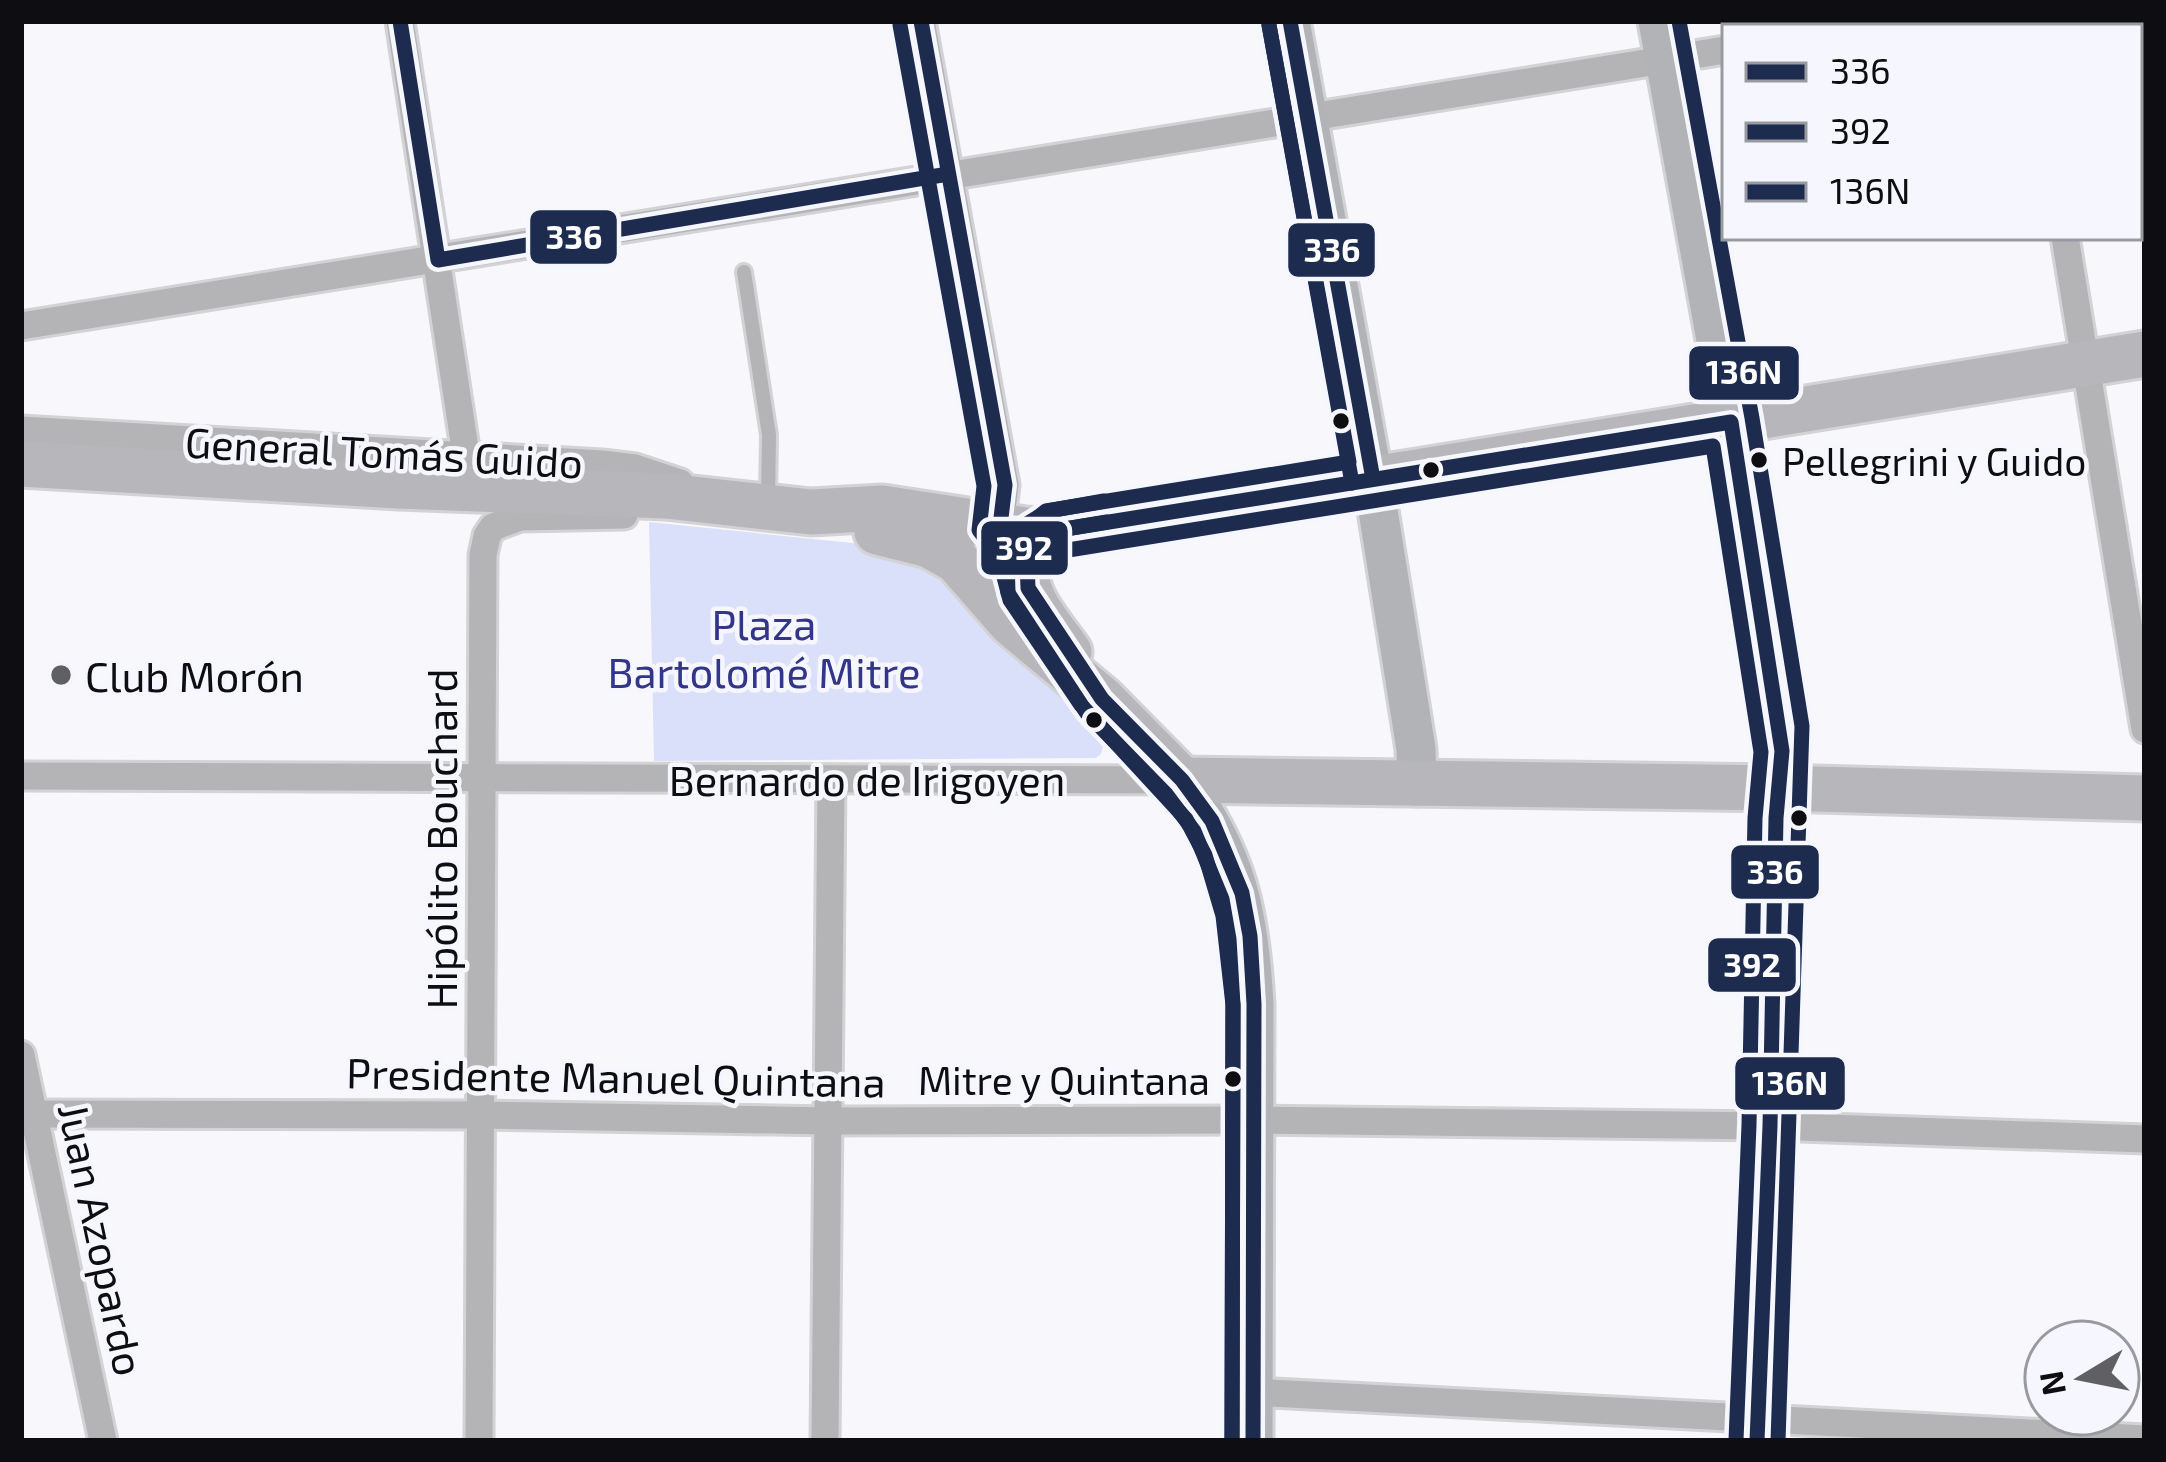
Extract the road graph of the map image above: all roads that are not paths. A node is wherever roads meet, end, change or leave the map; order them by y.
1 (400, 21) edge
2 (921, 21) edge
3 (1290, 21) edge
4 (1658, 21) edge
5 (1722, 50) edge
6 (1664, 60) junction
7 (1306, 118) junction
8 (948, 174) junction
9 (2065, 240) edge
10 (438, 260) junction
11 (744, 272) dead end
12 (21, 326) edge
13 (2145, 354) edge
14 (2085, 363) junction
15 (1731, 422) junction
16 (21, 430) edge
17 (466, 455) junction
18 (21, 464) edge
19 (1373, 479) junction
20 (773, 508) junction
21 (1000, 526) junction
22 (493, 527) joint
23 (1053, 531) junction
24 (1102, 699) junction
25 (2145, 728) edge
26 (21, 776) edge
27 (482, 777) junction
28 (831, 780) junction
29 (1182, 780) junction
30 (1417, 786) junction
31 (1780, 788) junction
32 (2145, 798) edge
33 (21, 1055) edge
34 (27, 1114) edge
35 (482, 1115) junction
36 (1252, 1120) junction
37 (829, 1121) junction
38 (1770, 1126) junction
39 (2145, 1138) edge
40 (1253, 1392) junction
41 (1758, 1430) edge
42 (2145, 1439) edge
43 (104, 1441) edge
44 (479, 1441) edge
45 (825, 1441) edge
46 (1252, 1441) edge

1 - 10 street
2 - 8 street
3 - 7 street
4 - 6 street
5 - 6 street
6 - 7 street
6 - 15 street
7 - 8 street
7 - 19 street
8 - 10 street
8 - 21 street
9 - 14 street
10 - 12 street
10 - 17 street
11 - 20 lane
13 - 14 main road, General Tomás Guido
14 - 15 main road, General Tomás Guido
14 - 25 street
15 - 19 main road, General Tomás Guido
15 - 31 street
16 - 17 street, General Tomás Guido
17 - 20 street, General Tomás Guido
18 - 20 main road, General Tomás Guido
19 - 23 main road, General Tomás Guido
19 - 30 street
20 - 21 main road, General Tomás Guido
20 - 22 street, General Tomás Guido
20 - 24 main road
21 - 23 main road, General Tomás Guido
22 - 27 street, Hipólito Bouchard
23 - 24 main road
24 - 29 main road
26 - 27 street, Bernardo de Irigoyen
27 - 28 street, Bernardo de Irigoyen
27 - 35 street, Hipólito Bouchard
28 - 29 street, Bernardo de Irigoyen
28 - 37 street
29 - 30 main road, Bernardo de Irigoyen
29 - 36 street
30 - 31 main road, Bernardo de Irigoyen
31 - 32 main road, Bernardo de Irigoyen
31 - 38 street
33 - 34 street, Juan Azopardo
34 - 35 street, Presidente Manuel Quintana
34 - 43 street, Juan Azopardo
35 - 37 street, Presidente Manuel Quintana
35 - 44 street, Hipólito Bouchard
36 - 37 street, Presidente Manuel Quintana
36 - 38 street, Presidente Manuel Quintana
36 - 40 street
37 - 45 street
38 - 39 street, Presidente Manuel Quintana
38 - 41 street
40 - 41 street
40 - 46 street
41 - 42 street

